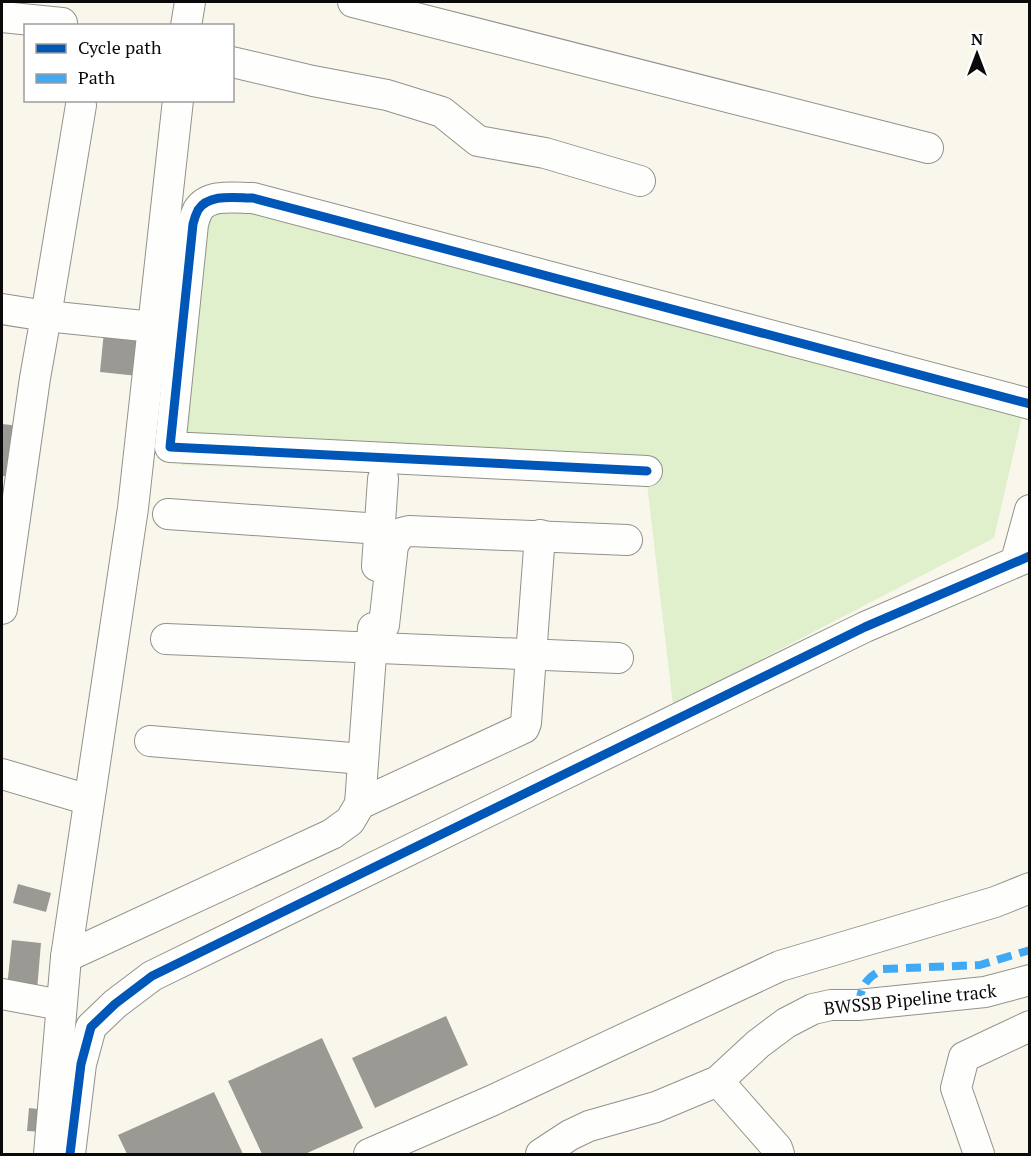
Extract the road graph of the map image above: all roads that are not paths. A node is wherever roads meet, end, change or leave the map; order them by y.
1 (190, 2) edge
2 (353, 2) edge
3 (68, 17) edge
4 (186, 24) edge
5 (3, 26) edge
6 (234, 62) edge
7 (178, 102) edge
8 (81, 105) dead end
9 (928, 148) dead end
10 (640, 181) dead end
11 (2, 309) edge
12 (46, 316) junction
13 (153, 327) junction
14 (1029, 404) edge
15 (647, 471) dead end
16 (383, 479) dead end
17 (1029, 510) edge
18 (168, 514) dead end
19 (380, 529) junction
20 (540, 535) junction
21 (627, 540) dead end
22 (1023, 559) edge
23 (2, 609) edge
24 (166, 639) dead end
25 (372, 648) junction
26 (532, 654) junction
27 (618, 658) dead end
28 (150, 741) dead end
29 (363, 759) junction
30 (2, 774) edge
31 (89, 800) junction
32 (360, 804) junction
33 (1029, 888) edge
34 (66, 957) junction
35 (1029, 980) edge
36 (2, 994) edge
37 (62, 1005) junction
38 (1029, 1026) edge
39 (718, 1081) junction
40 (49, 1155) edge
41 (70, 1155) edge
42 (369, 1155) edge
43 (541, 1155) edge
44 (779, 1155) edge
45 (979, 1155) edge

1 - 4 street
2 - 9 street
3 - 5 street
6 - 10 street
7 - 13 street
8 - 12 street
11 - 12 street
12 - 13 street
12 - 23 street
13 - 31 street
14 - 15 street
16 - 19 street
17 - 22 street
18 - 19 street
19 - 25 street
20 - 21 street
20 - 25 street
20 - 26 street
22 - 41 street
24 - 25 street
25 - 26 street
25 - 29 street
26 - 27 street
26 - 32 street
28 - 29 street
29 - 32 street
30 - 31 street
31 - 34 street
32 - 34 street
33 - 42 street
34 - 37 street
35 - 39 street, BWSSB Pipeline track
36 - 37 street
37 - 40 street
38 - 45 street
39 - 43 street, BWSSB Pipeline track
39 - 44 street

